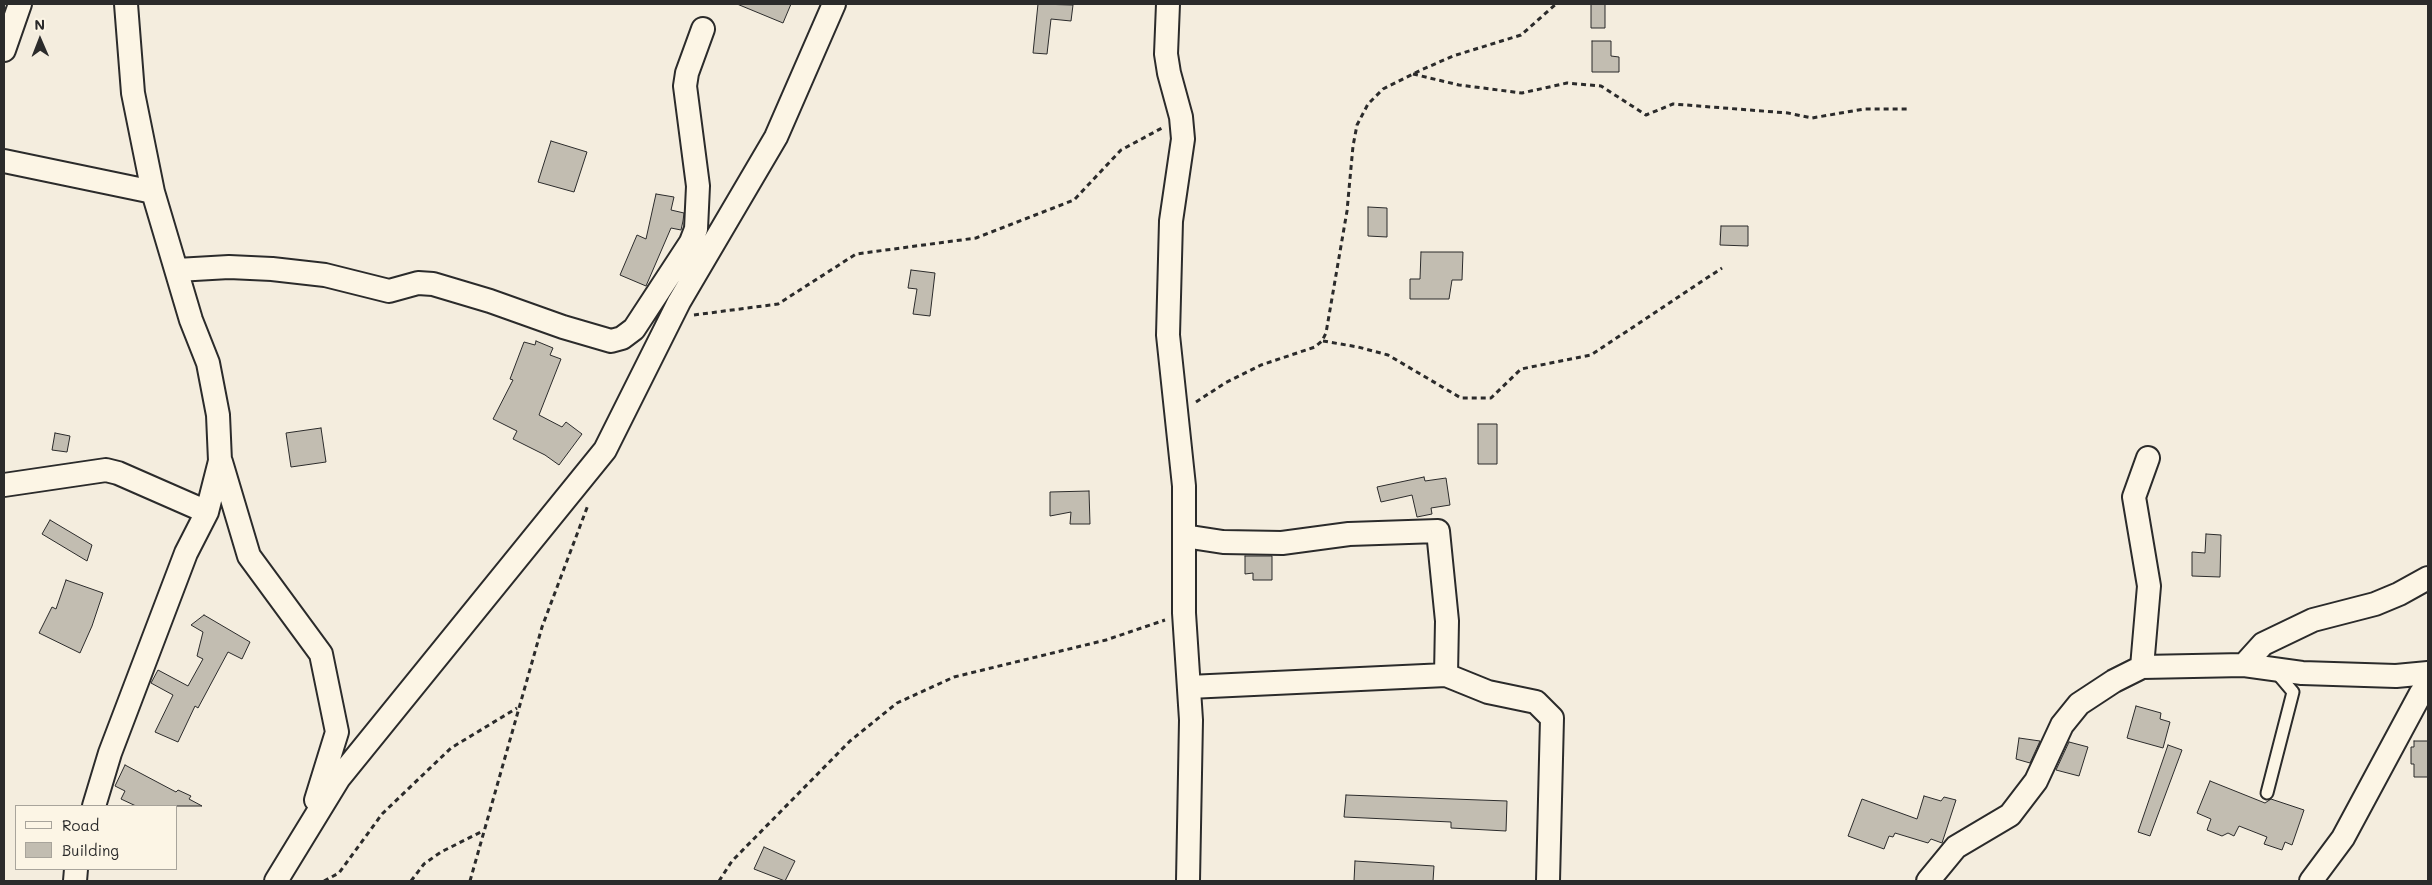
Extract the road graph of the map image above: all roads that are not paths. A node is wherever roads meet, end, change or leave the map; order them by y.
1 (20, 4) edge
2 (126, 4) edge
3 (834, 4) edge
4 (1168, 4) edge
5 (703, 29) dead end
6 (4, 50) edge
7 (4, 161) edge
8 (153, 192) junction
9 (177, 270) junction
10 (2148, 458) dead end
11 (220, 461) junction
12 (4, 485) edge
13 (207, 512) junction
14 (1184, 536) junction
15 (2428, 578) edge
16 (2244, 665) junction
17 (2142, 666) junction
18 (2274, 668) junction
19 (2428, 673) edge
20 (1446, 675) junction
21 (1189, 687) junction
22 (2428, 687) edge
23 (2267, 792) dead end
24 (94, 805) edge
25 (307, 828) junction
26 (276, 881) edge
27 (1188, 881) edge
28 (1548, 881) edge
29 (1928, 881) edge
30 (2311, 881) edge

1 - 6 street
2 - 8 street
3 - 25 street
4 - 14 street
5 - 9 street
7 - 8 street
8 - 9 street
9 - 11 street
10 - 17 street
11 - 13 street
11 - 25 street
12 - 13 street
13 - 24 street
14 - 20 street
14 - 21 street
15 - 16 street
16 - 17 street
16 - 18 street
17 - 29 street
18 - 19 street
18 - 23 lane
20 - 21 street
20 - 28 street
21 - 27 street
22 - 30 street
25 - 26 street

